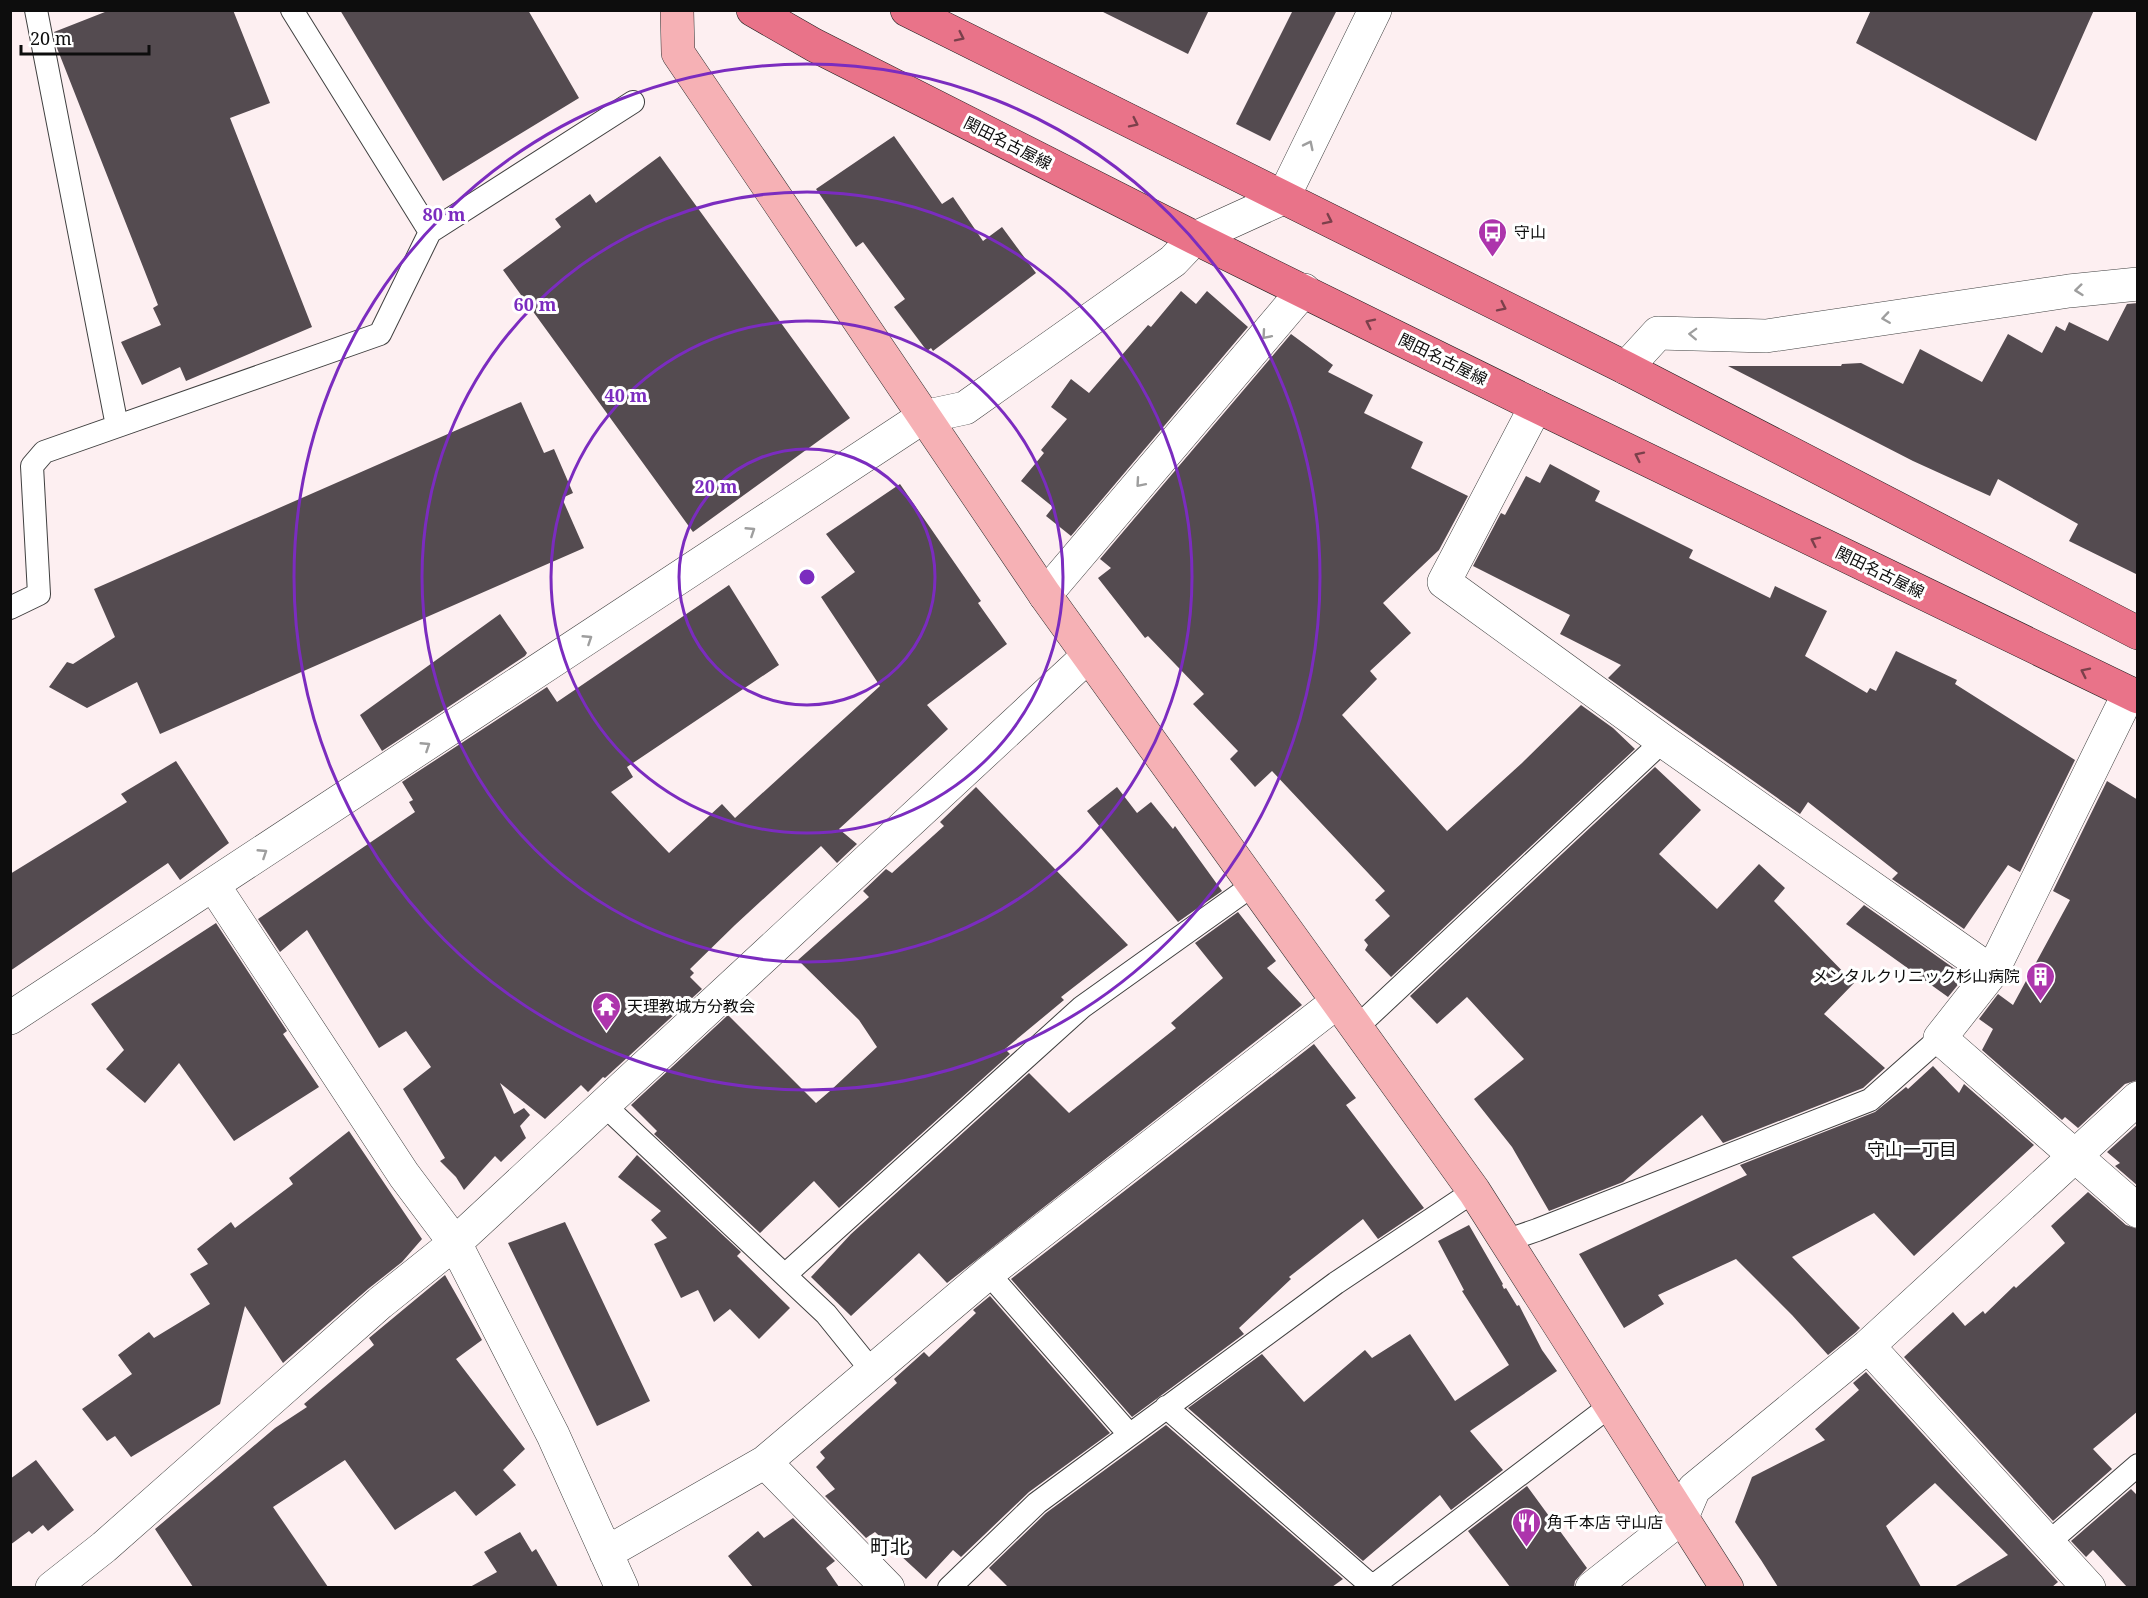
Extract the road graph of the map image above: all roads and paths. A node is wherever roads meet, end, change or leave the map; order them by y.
1 (36, 10) edge
2 (292, 10) edge
3 (677, 10) edge
4 (753, 10) edge
5 (907, 10) edge
6 (1375, 10) edge
7 (633, 102) dead end
8 (1283, 198) junction
9 (430, 232) junction
10 (1195, 238) junction
11 (2138, 284) edge
12 (1304, 290) junction
13 (1626, 368) junction
14 (1536, 406) junction
15 (923, 417) junction
16 (117, 426) junction
17 (1045, 595) junction
18 (10, 608) edge
19 (2138, 633) edge
20 (1088, 656) junction
21 (2133, 695) edge
22 (1663, 741) junction
23 (1253, 885) junction
24 (214, 886) junction
25 (1992, 972) junction
26 (1337, 1002) junction
27 (10, 1018) edge
28 (1356, 1028) junction
29 (1940, 1038) junction
30 (2138, 1098) edge
31 (604, 1105) junction
32 (2075, 1158) junction
33 (1474, 1191) junction
34 (2138, 1211) edge
35 (1505, 1241) junction
36 (455, 1243) junction
37 (988, 1273) junction
38 (785, 1275) junction
39 (1868, 1346) junction
40 (873, 1371) junction
41 (1610, 1406) junction
42 (1166, 1407) junction
43 (1129, 1434) junction
44 (765, 1462) junction
45 (2138, 1465) edge
46 (1682, 1517) junction
47 (2048, 1543) junction
48 (606, 1553) junction
49 (52, 1587) edge
50 (622, 1587) edge
51 (888, 1587) edge
52 (949, 1587) edge
53 (1373, 1587) edge
54 (1592, 1587) edge
55 (1727, 1587) edge
56 (2089, 1587) edge

1 - 16 lane
2 - 9 lane
3 - 15 street
4 - 10 main road, 関田名古屋線
5 -> 8 main road
8 -> 6 street
7 - 9 lane
8 - 10 street
8 -> 13 main road
9 - 16 lane
10 - 12 main road, 関田名古屋線
10 - 15 street
11 -> 13 street
14 -> 12 main road, 関田名古屋線
12 -> 17 street
13 - 19 main road
21 -> 14 main road, 関田名古屋線
14 - 22 street
15 - 17 street
24 -> 15 street
16 - 18 lane
17 - 20 street
20 - 23 street
20 - 31 street
21 - 25 street
22 - 25 street
22 - 28 lane
23 - 26 street
23 - 38 lane
24 - 27 street
24 - 36 street
25 - 29 street
26 - 28 street
26 - 37 street
28 - 33 street
29 - 32 street
29 - 35 lane
30 - 32 street
31 - 36 street
31 - 38 lane
32 - 34 street
32 - 39 street
33 - 35 street
33 - 42 lane
35 - 41 street
36 - 48 street
36 - 49 street
37 - 40 street
37 - 43 lane
38 - 40 lane
39 - 46 street
39 - 47 street
40 - 44 street
41 - 46 street
41 - 53 lane
42 - 43 lane
42 - 53 lane
43 - 52 lane
44 - 48 street
44 - 51 street
45 - 47 lane
46 - 54 street
46 - 55 street
47 - 56 street
48 - 50 street

